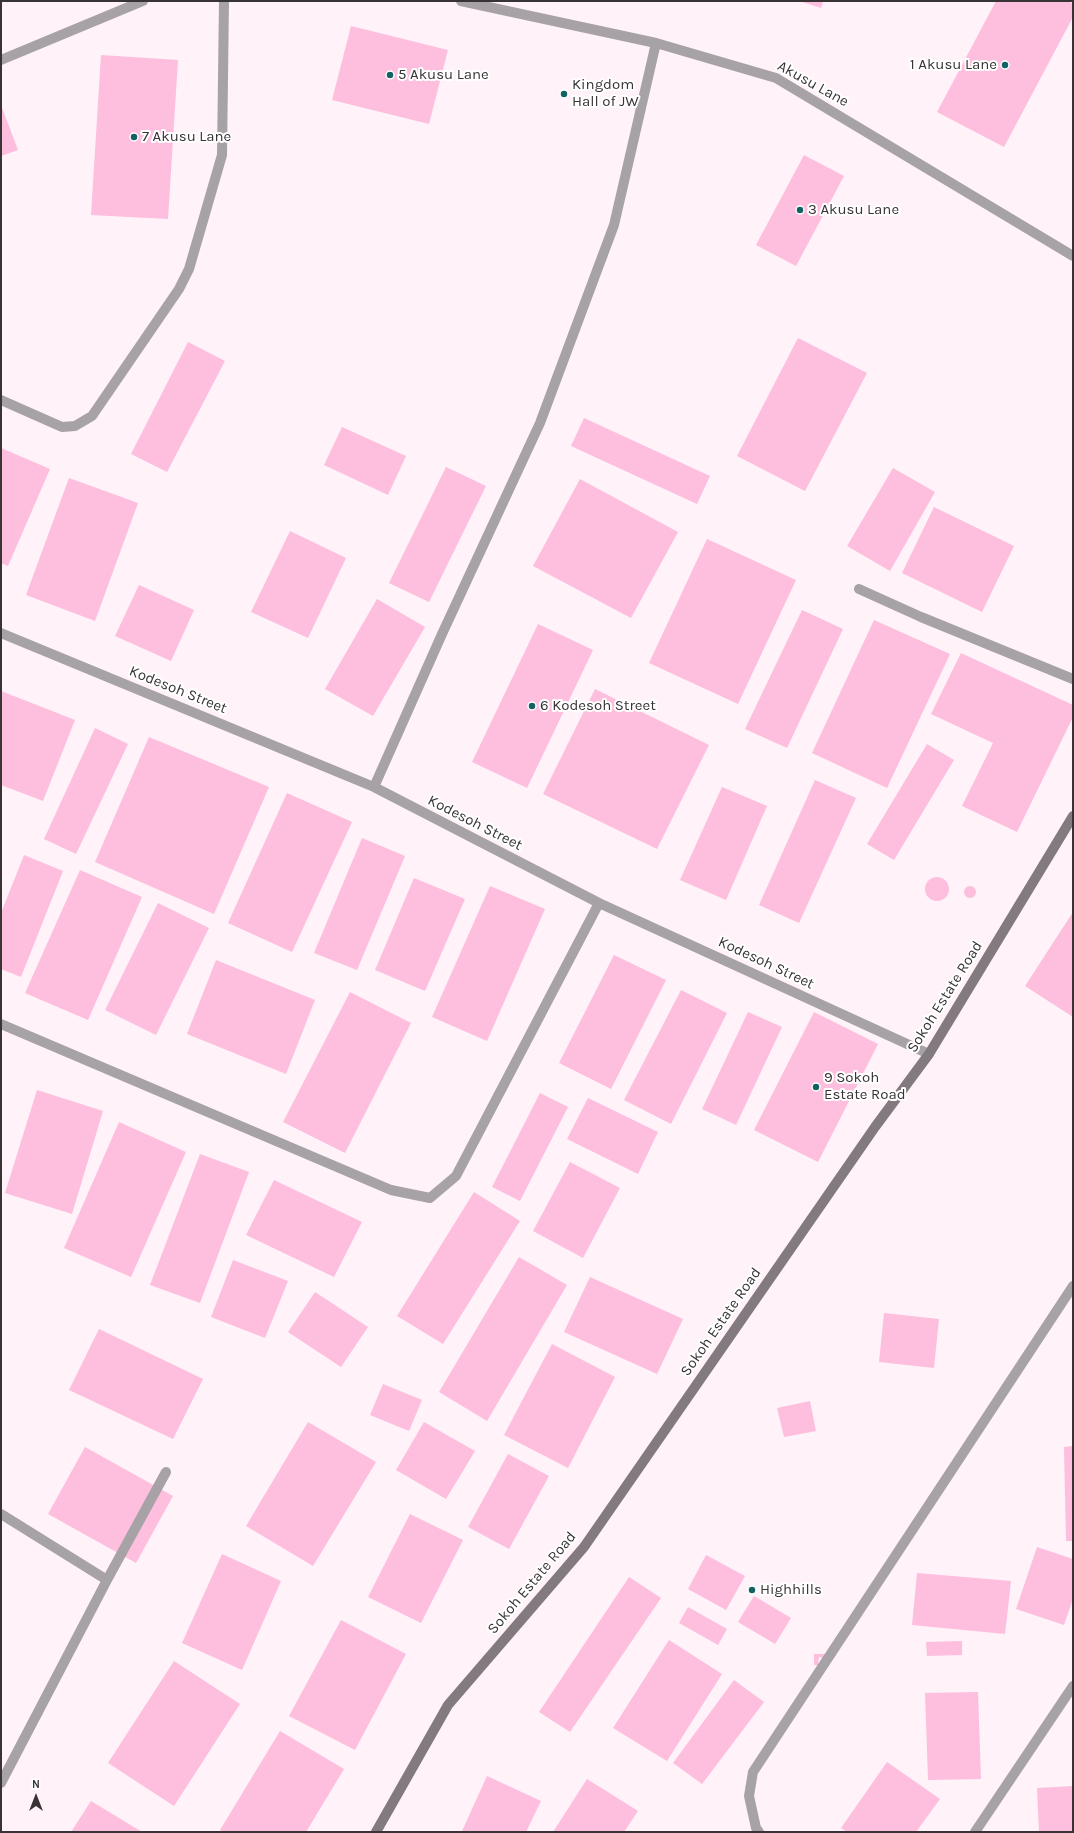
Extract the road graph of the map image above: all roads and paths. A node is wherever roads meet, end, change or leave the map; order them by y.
1 (143, 1) edge
2 (224, 1) edge
3 (462, 1) edge
4 (656, 43) junction
5 (1, 60) edge
6 (1073, 256) edge
7 (1, 400) edge
8 (859, 589) dead end
9 (1, 633) edge
10 (1073, 679) edge
11 (374, 787) junction
12 (1073, 816) edge
13 (599, 903) junction
14 (1, 1024) edge
15 (929, 1054) junction
16 (1073, 1286) edge
17 (166, 1472) dead end
18 (1, 1514) edge
19 (107, 1580) junction
20 (1073, 1686) edge
21 (1, 1783) edge
22 (376, 1832) edge
23 (759, 1832) edge
24 (975, 1832) edge

1 - 5 street
2 - 7 street
3 - 4 street, Akusu Lane
4 - 6 street, Akusu Lane
4 - 11 street
8 - 10 street
9 - 11 street, Kodesoh Street
11 - 13 street, Kodesoh Street
12 - 15 street, Sokoh Estate Road
13 - 14 street
13 - 15 street, Kodesoh Street
15 - 22 street, Sokoh Estate Road
16 - 23 street
17 - 19 street
18 - 19 street
19 - 21 street
20 - 24 street

